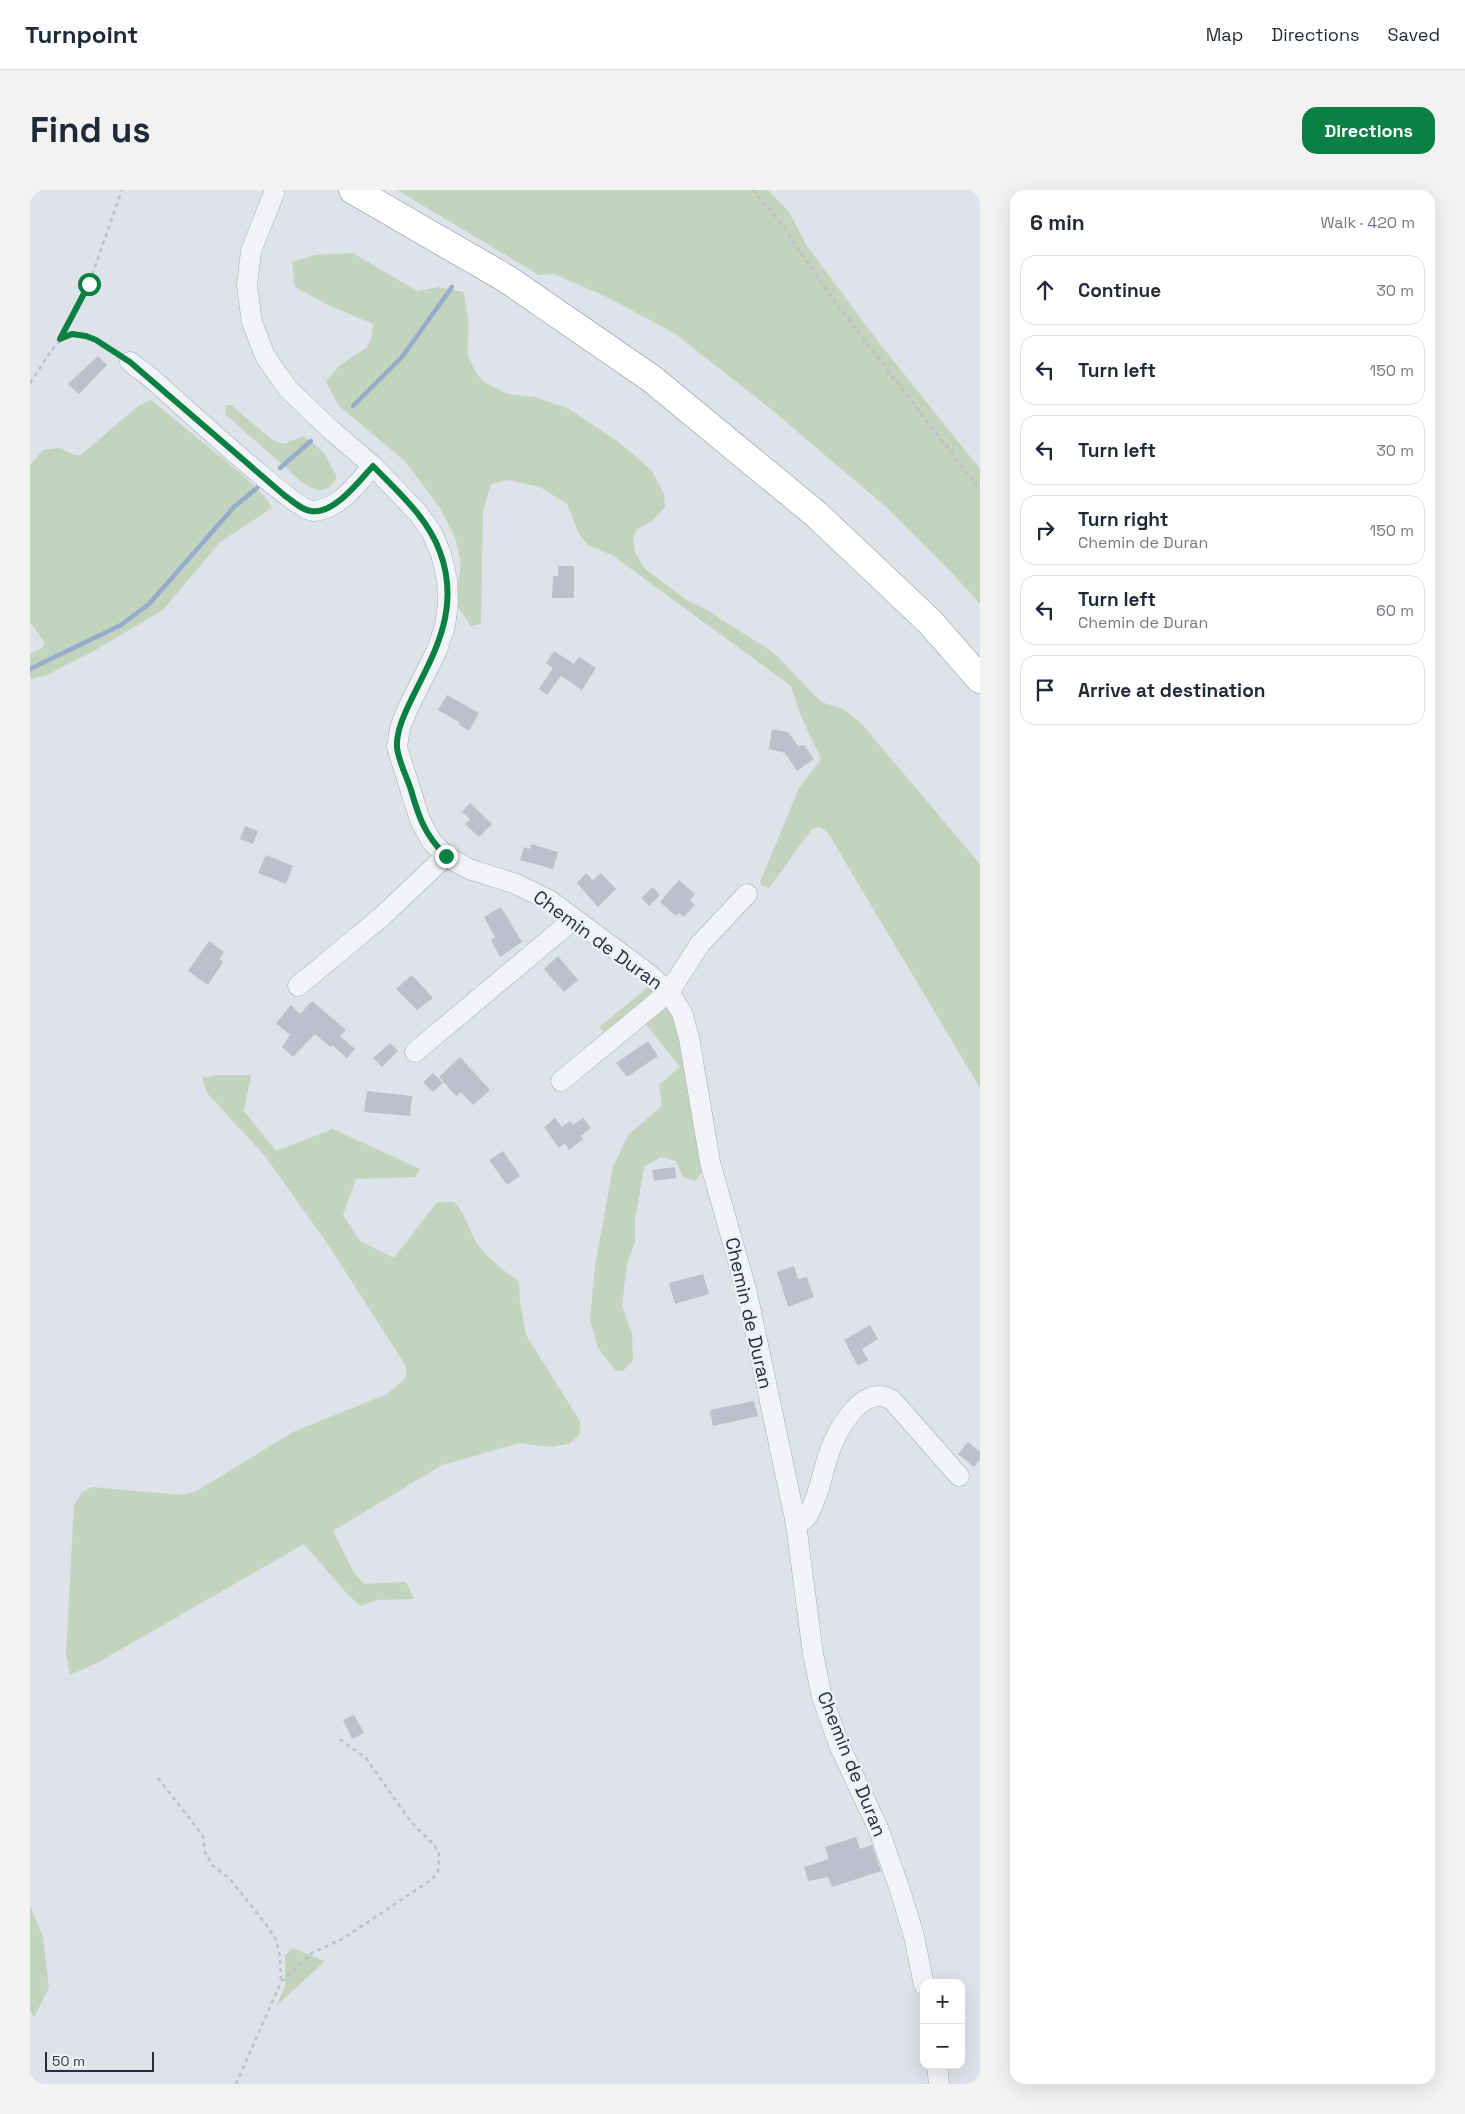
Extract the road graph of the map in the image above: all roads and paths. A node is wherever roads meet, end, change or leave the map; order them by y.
1 (122, 190) edge
2 (353, 190) edge
3 (753, 190) edge
4 (274, 193) dead end
5 (60, 339) junction
6 (130, 362) joint
7 (30, 383) edge
8 (373, 466) junction
9 (980, 490) edge
10 (980, 680) edge
11 (446, 856) junction
12 (747, 894) dead end
13 (574, 919) junction
14 (298, 986) dead end
15 (669, 992) junction
16 (415, 1052) dead end
17 (561, 1081) dead end
18 (958, 1476) dead end
19 (796, 1524) junction
20 (338, 1738) dead end
21 (158, 1778) dead end
22 (923, 1979) edge
23 (281, 1982) junction
24 (937, 2069) edge
25 (236, 2084) edge
26 (939, 2084) edge

1 - 5 path
2 - 10 highway
3 - 9 path
4 - 8 street, Chemin de Duran
5 - 6 path
5 - 7 path
6 - 8 street
8 - 11 street, Chemin de Duran
11 - 13 street, Chemin de Duran
11 - 14 street
12 - 15 street
13 - 15 street, Chemin de Duran
13 - 16 street
15 - 17 street
15 - 19 street, Chemin de Duran
18 - 19 street
19 - 22 street, Chemin de Duran
20 - 23 path
21 - 23 path
23 - 25 path
24 - 26 street

